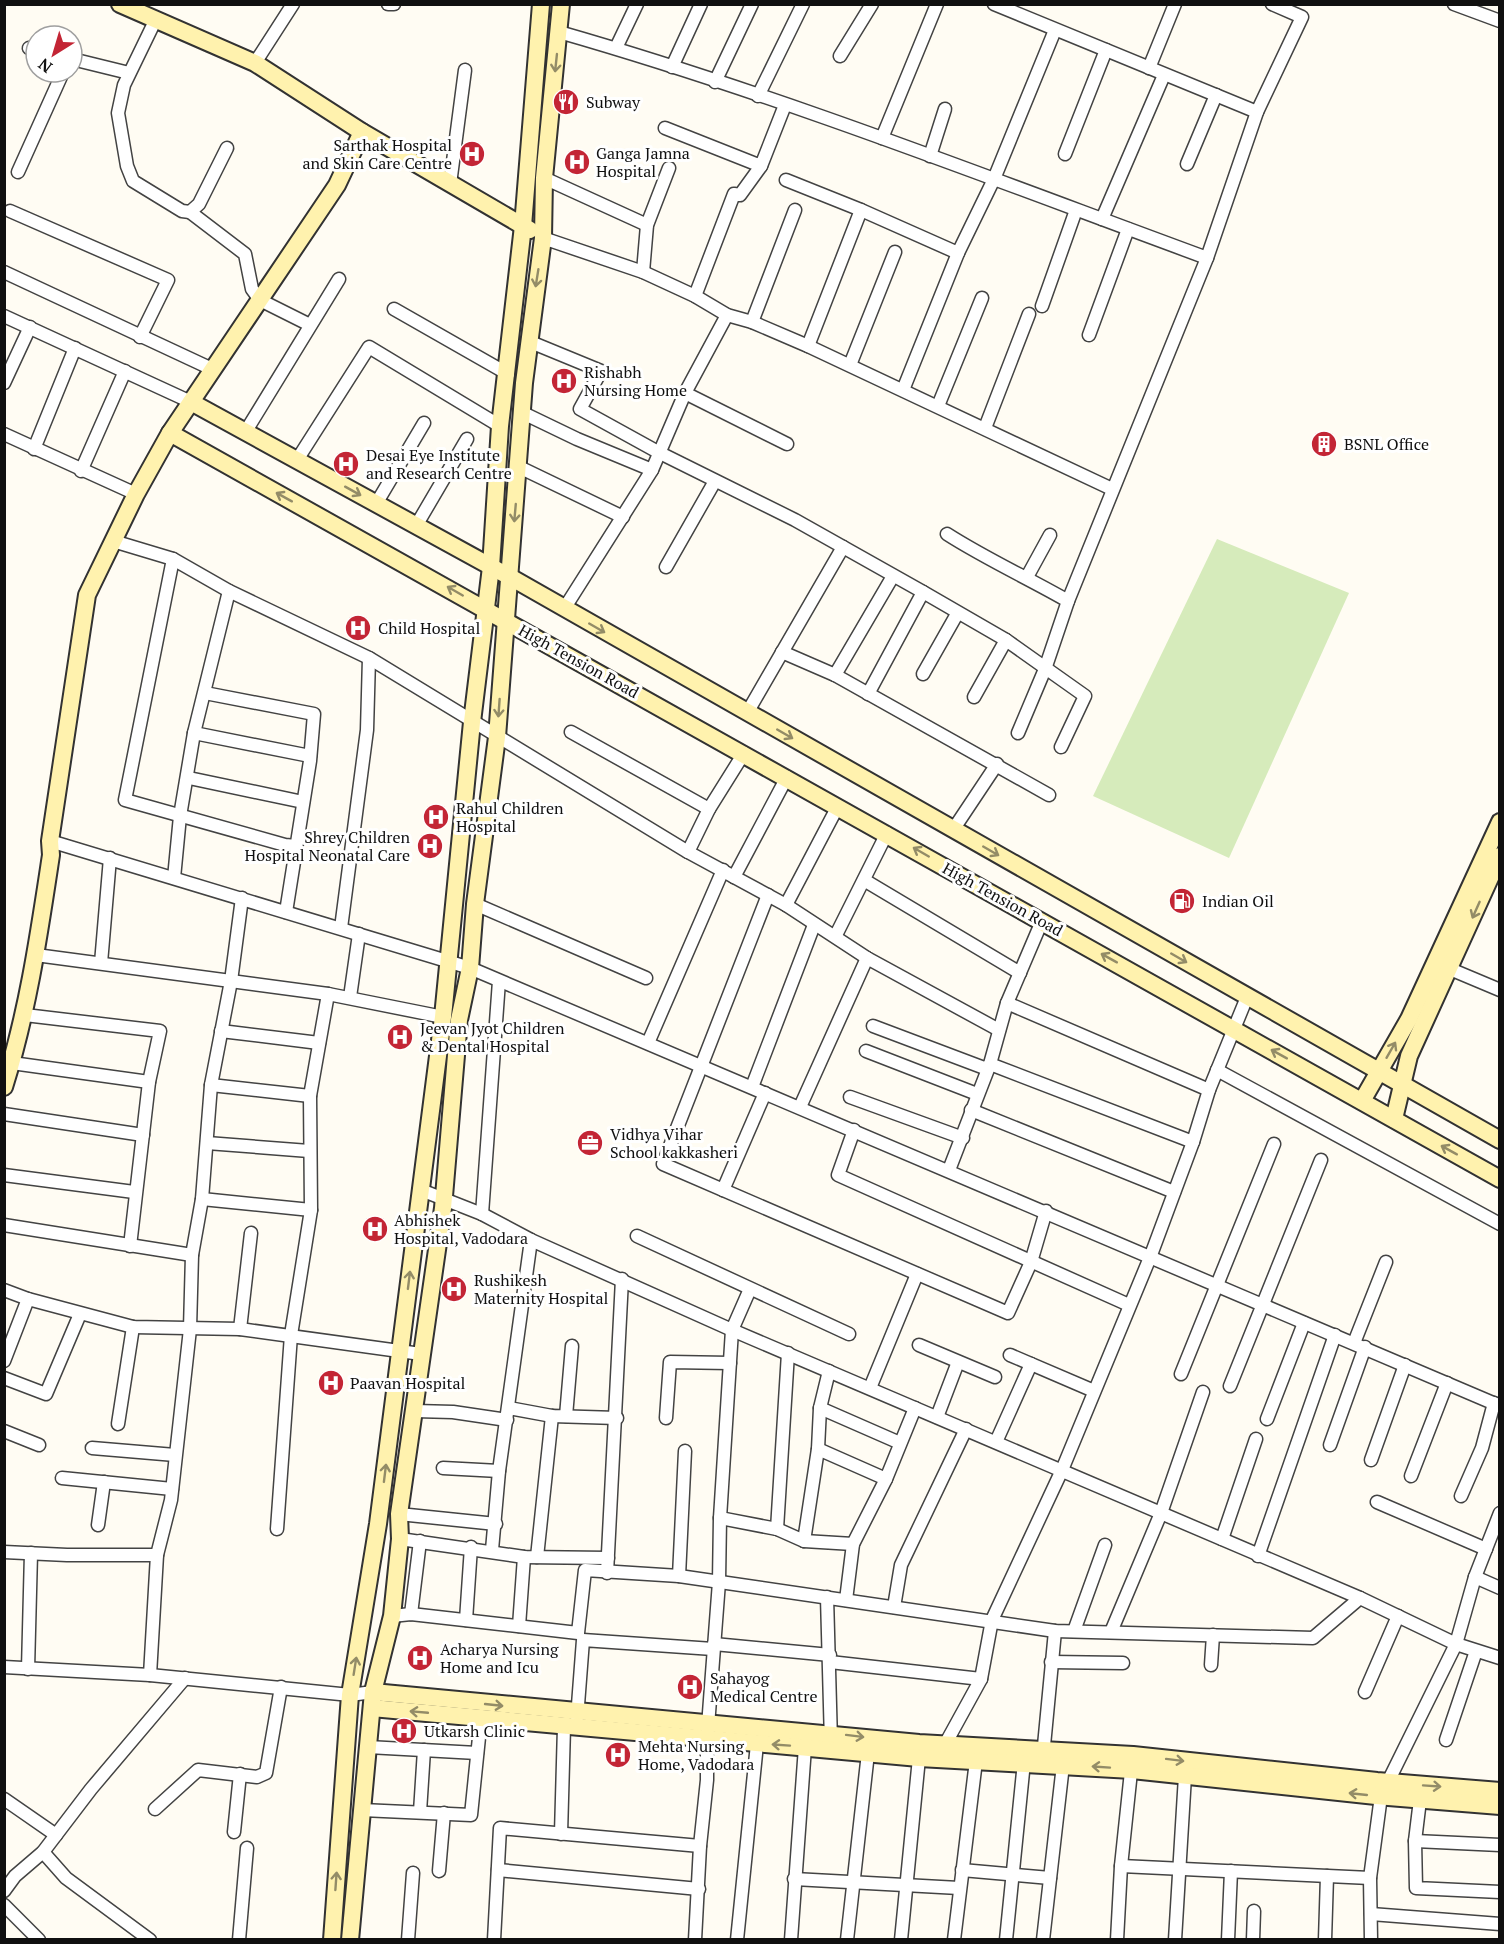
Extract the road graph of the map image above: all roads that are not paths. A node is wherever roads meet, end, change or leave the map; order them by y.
1 (120, 4) edge
2 (293, 4) edge
3 (388, 4) edge
4 (394, 4) edge
5 (541, 4) edge
6 (561, 4) edge
7 (637, 4) edge
8 (701, 4) edge
9 (752, 4) edge
10 (803, 4) edge
11 (872, 4) edge
12 (937, 4) edge
13 (994, 4) edge
14 (1175, 4) edge
15 (1272, 4) edge
16 (1454, 4) edge
17 (155, 21) junction
18 (1500, 21) edge
19 (1055, 30) junction
20 (559, 32) junction
21 (616, 48) junction
22 (1106, 50) junction
23 (840, 56) dead end
24 (84, 62) edge
25 (255, 63) junction
26 (672, 67) junction
27 (1149, 69) junction
28 (465, 70) dead end
29 (129, 73) junction
30 (1164, 75) junction
31 (715, 82) junction
32 (58, 84) edge
33 (1216, 95) junction
34 (758, 96) junction
35 (784, 105) junction
36 (945, 109) dead end
37 (1257, 112) junction
38 (665, 128) dead end
39 (362, 132) junction
40 (882, 138) junction
41 (227, 148) dead end
42 (1065, 154) dead end
43 (930, 156) junction
44 (1187, 164) dead end
45 (761, 166) junction
46 (669, 168) dead end
47 (18, 172) dead end
48 (544, 178) junction
49 (994, 179) junction
50 (786, 180) dead end
51 (450, 184) junction
52 (795, 210) dead end
53 (861, 210) junction
54 (1076, 210) junction
55 (10, 211) dead end
56 (190, 212) junction
57 (1102, 219) junction
58 (647, 225) junction
59 (523, 226) junction
60 (1128, 229) junction
61 (543, 238) junction
62 (895, 252) dead end
63 (958, 253) junction
64 (1207, 258) junction
65 (4, 272) edge
66 (644, 272) junction
67 (339, 279) dead end
68 (695, 296) junction
69 (982, 298) dead end
70 (260, 300) junction
71 (1042, 306) dead end
72 (394, 309) dead end
73 (1029, 314) dead end
74 (727, 315) junction
75 (4, 316) edge
76 (753, 322) junction
77 (310, 325) junction
78 (30, 327) junction
79 (1089, 335) dead end
80 (140, 337) junction
81 (528, 341) junction
82 (808, 346) junction
83 (75, 348) junction
84 (850, 366) junction
85 (212, 369) junction
86 (125, 371) junction
87 (508, 374) junction
88 (4, 383) edge
89 (903, 390) junction
90 (685, 393) junction
91 (191, 402) junction
92 (938, 406) junction
93 (523, 413) junction
94 (424, 423) dead end
95 (500, 426) junction
96 (985, 428) junction
97 (246, 431) junction
98 (170, 433) junction
99 (4, 434) edge
100 (467, 439) dead end
101 (787, 444) dead end
102 (34, 449) junction
103 (658, 452) junction
104 (297, 460) junction
105 (519, 467) junction
106 (652, 470) junction
107 (81, 471) junction
108 (715, 481) junction
109 (1112, 489) junction
110 (136, 494) junction
111 (376, 504) junction
112 (623, 518) junction
113 (416, 526) junction
114 (946, 534) dead end
115 (1050, 535) dead end
116 (113, 541) junction
117 (843, 547) junction
118 (173, 559) junction
119 (491, 567) junction
120 (666, 567) dead end
121 (893, 576) junction
122 (510, 577) junction
123 (1027, 577) junction
124 (229, 591) junction
125 (923, 592) junction
126 (1068, 601) junction
127 (487, 609) junction
128 (564, 609) junction
129 (957, 614) junction
130 (506, 620) junction
131 (1006, 640) junction
132 (782, 652) junction
133 (369, 658) junction
134 (1045, 669) junction
135 (923, 674) dead end
136 (835, 675) junction
137 (205, 693) junction
138 (868, 694) junction
139 (974, 697) dead end
140 (747, 713) junction
141 (472, 722) junction
142 (571, 732) dead end
143 (194, 733) junction
144 (1018, 733) dead end
145 (497, 737) junction
146 (1061, 747) dead end
147 (744, 753) junction
148 (310, 756) junction
149 (997, 764) junction
150 (787, 777) junction
151 (189, 778) junction
152 (1049, 795) dead end
153 (303, 802) junction
154 (838, 806) junction
155 (709, 809) junction
156 (180, 816) junction
157 (1500, 822) edge
158 (953, 830) junction
159 (887, 834) junction
160 (50, 840) junction
161 (296, 846) junction
162 (688, 852) junction
163 (1500, 856) edge
164 (110, 858) junction
165 (723, 870) junction
166 (734, 877) junction
167 (174, 878) junction
168 (864, 880) junction
169 (1494, 885) edge
170 (768, 895) junction
171 (242, 898) junction
172 (475, 904) junction
173 (786, 905) junction
174 (286, 912) junction
175 (1042, 921) junction
176 (814, 924) junction
177 (341, 928) junction
178 (359, 934) junction
179 (836, 935) junction
180 (36, 955) junction
181 (867, 958) junction
182 (449, 962) junction
183 (101, 963) junction
184 (470, 968) junction
185 (1450, 969) junction
186 (1020, 973) junction
187 (646, 978) dead end
188 (231, 981) junction
189 (499, 981) junction
190 (1500, 990) edge
191 (327, 994) junction
192 (350, 997) junction
193 (1247, 997) junction
194 (1008, 1003) junction
195 (25, 1015) junction
196 (443, 1017) junction
197 (873, 1026) dead end
198 (999, 1030) junction
199 (1236, 1030) junction
200 (221, 1031) junction
201 (319, 1043) junction
202 (648, 1044) junction
203 (866, 1051) dead end
204 (12, 1063) junction
205 (701, 1066) junction
206 (988, 1067) junction
207 (1217, 1070) junction
208 (1380, 1071) junction
209 (149, 1082) junction
210 (1402, 1083) junction
211 (211, 1085) junction
212 (4, 1087) edge
213 (752, 1087) junction
214 (1209, 1090) junction
215 (765, 1093) junction
216 (977, 1094) junction
217 (310, 1096) junction
218 (850, 1097) dead end
219 (1362, 1101) junction
220 (800, 1107) junction
221 (971, 1110) junction
222 (4, 1114) edge
223 (1394, 1119) junction
224 (854, 1130) junction
225 (142, 1135) junction
226 (963, 1138) junction
227 (1500, 1140) edge
228 (1193, 1142) junction
229 (207, 1143) junction
230 (1274, 1144) dead end
231 (309, 1151) junction
232 (1321, 1160) dead end
233 (949, 1170) junction
234 (4, 1175) edge
235 (1500, 1179) edge
236 (421, 1190) junction
237 (723, 1190) junction
238 (134, 1192) junction
239 (1174, 1192) junction
240 (202, 1199) junction
241 (444, 1199) junction
242 (311, 1210) junction
243 (1046, 1211) junction
244 (482, 1214) junction
245 (1500, 1224) edge
246 (4, 1225) edge
247 (252, 1233) dead end
248 (637, 1236) dead end
249 (531, 1240) junction
250 (130, 1246) junction
251 (192, 1255) junction
252 (1151, 1255) junction
253 (1031, 1262) junction
254 (1386, 1262) dead end
255 (917, 1274) junction
256 (622, 1279) junction
257 (1217, 1285) junction
258 (750, 1289) junction
259 (4, 1290) edge
260 (28, 1299) junction
261 (1129, 1305) junction
262 (1263, 1307) junction
263 (80, 1314) junction
264 (1304, 1323) junction
265 (133, 1327) junction
266 (190, 1329) junction
267 (240, 1329) junction
268 (732, 1330) junction
269 (849, 1334) dead end
270 (291, 1335) junction
271 (1335, 1335) junction
272 (919, 1345) dead end
273 (1359, 1345) junction
274 (572, 1346) dead end
275 (400, 1351) junction
276 (788, 1353) junction
277 (421, 1354) junction
278 (1010, 1355) dead end
279 (4, 1360) edge
280 (958, 1362) junction
281 (730, 1363) junction
282 (1031, 1364) junction
283 (1406, 1365) junction
284 (829, 1371) junction
285 (1181, 1374) dead end
286 (995, 1377) dead end
287 (4, 1378) edge
288 (1447, 1383) junction
289 (1230, 1386) dead end
290 (870, 1388) junction
291 (1094, 1391) junction
292 (1203, 1392) dead end
293 (1497, 1405) edge
294 (820, 1408) junction
295 (915, 1408) junction
296 (415, 1411) junction
297 (508, 1414) junction
298 (552, 1416) junction
299 (566, 1416) junction
300 (937, 1417) junction
301 (617, 1418) junction
302 (666, 1418) dead end
303 (1267, 1419) dead end
304 (117, 1424) dead end
305 (966, 1429) junction
306 (4, 1431) edge
307 (1256, 1439) dead end
308 (996, 1442) junction
309 (900, 1443) junction
310 (39, 1445) dead end
311 (1330, 1445) dead end
312 (92, 1448) dead end
313 (818, 1449) junction
314 (685, 1451) dead end
315 (175, 1455) junction
316 (1371, 1460) dead end
317 (443, 1468) dead end
318 (1062, 1470) junction
319 (499, 1471) junction
320 (1411, 1476) dead end
321 (62, 1478) dead end
322 (886, 1479) junction
323 (104, 1482) junction
324 (172, 1489) junction
325 (1461, 1496) dead end
326 (1377, 1502) dead end
327 (1161, 1513) junction
328 (1500, 1513) edge
329 (399, 1514) junction
330 (720, 1518) junction
331 (496, 1524) junction
332 (98, 1525) dead end
333 (277, 1529) dead end
334 (777, 1529) junction
335 (1495, 1535) edge
336 (400, 1539) junction
337 (1222, 1539) junction
338 (420, 1541) junction
339 (804, 1541) junction
340 (853, 1544) junction
341 (1105, 1545) dead end
342 (471, 1547) junction
343 (1486, 1548) junction
344 (492, 1550) junction
345 (4, 1552) edge
346 (31, 1553) junction
347 (156, 1554) junction
348 (1258, 1556) junction
349 (531, 1557) junction
350 (608, 1558) junction
351 (607, 1573) junction
352 (680, 1576) junction
353 (1475, 1577) junction
354 (719, 1582) junction
355 (1500, 1588) edge
356 (827, 1597) junction
357 (1360, 1598) junction
358 (846, 1600) junction
359 (894, 1607) junction
360 (411, 1614) junction
361 (392, 1616) junction
362 (1398, 1616) junction
363 (466, 1620) junction
364 (992, 1620) junction
365 (519, 1626) junction
366 (1055, 1631) junction
367 (1074, 1631) junction
368 (1110, 1632) junction
369 (1214, 1635) junction
370 (1456, 1644) junction
371 (714, 1647) junction
372 (1476, 1651) junction
373 (830, 1658) junction
374 (1500, 1658) edge
375 (1051, 1662) junction
376 (1123, 1663) dead end
377 (1211, 1665) dead end
378 (4, 1667) edge
379 (28, 1669) junction
380 (150, 1675) junction
381 (185, 1678) junction
382 (981, 1679) junction
383 (281, 1687) junction
384 (1365, 1692) dead end
385 (350, 1695) junction
386 (372, 1700) junction
387 (482, 1718) junction
388 (573, 1722) junction
389 (708, 1732) junction
390 (1446, 1740) dead end
391 (831, 1741) junction
392 (757, 1744) junction
393 (368, 1747) junction
394 (805, 1747) junction
395 (424, 1750) junction
396 (942, 1751) junction
397 (477, 1753) junction
398 (868, 1753) junction
399 (1043, 1756) junction
400 (919, 1758) junction
401 (976, 1761) junction
402 (1024, 1762) junction
403 (1132, 1762) junction
404 (1064, 1765) junction
405 (240, 1774) junction
406 (1185, 1776) junction
407 (1384, 1789) junction
408 (1500, 1791) edge
409 (4, 1799) edge
410 (1420, 1800) junction
411 (1500, 1806) edge
412 (155, 1809) dead end
413 (362, 1810) junction
414 (420, 1812) junction
415 (444, 1813) junction
416 (234, 1832) dead end
417 (561, 1834) junction
418 (56, 1835) junction
419 (1416, 1841) junction
420 (1500, 1845) edge
421 (700, 1846) junction
422 (247, 1848) dead end
423 (43, 1852) junction
424 (1121, 1866) junction
425 (1179, 1869) junction
426 (498, 1870) junction
427 (962, 1870) junction
428 (439, 1871) dead end
429 (1231, 1871) junction
430 (413, 1873) dead end
431 (1012, 1874) junction
432 (1328, 1875) junction
433 (1050, 1878) junction
434 (1370, 1878) junction
435 (794, 1879) junction
436 (854, 1882) junction
437 (905, 1885) junction
438 (959, 1888) junction
439 (699, 1889) junction
440 (4, 1891) edge
441 (1500, 1892) edge
442 (4, 1905) edge
443 (1254, 1911) dead end
444 (1371, 1914) junction
445 (1500, 1924) edge
446 (39, 1940) edge
447 (150, 1940) edge
448 (239, 1940) edge
449 (332, 1940) edge
450 (350, 1940) edge
451 (408, 1940) edge
452 (494, 1940) edge
453 (695, 1940) edge
454 (738, 1940) edge
455 (791, 1940) edge
456 (847, 1940) edge
457 (901, 1940) edge
458 (954, 1940) edge
459 (1006, 1940) edge
460 (1043, 1940) edge
461 (1117, 1940) edge
462 (1175, 1940) edge
463 (1228, 1940) edge
464 (1253, 1940) edge
465 (1325, 1940) edge
466 (1371, 1940) edge

1 - 17 street
2 - 25 street
3 - 4 street
5 - 59 street
6 - 20 street
7 - 21 street
8 - 26 street
9 - 31 street
10 - 34 street
11 - 23 street
12 - 40 street
13 - 19 street
14 - 27 street
15 - 37 street
16 - 18 street
17 - 25 street
17 - 29 street
19 - 22 street
19 - 49 street
20 - 21 street
20 -> 48 street
21 - 26 street
22 - 27 street
22 - 42 street
24 - 29 street
25 - 39 street
26 - 31 street
27 - 30 street
28 - 51 street
29 - 56 street
30 - 33 street
30 - 57 street
31 - 34 street
32 - 47 street
33 - 37 street
33 - 44 street
34 - 35 street
35 - 40 street
35 - 45 street
36 - 43 street
37 - 64 street
38 - 45 street
39 - 51 street
39 - 70 street
40 - 43 street
41 - 56 street
43 - 49 street
45 - 68 street
46 - 58 street
48 - 58 street
48 - 61 street
49 - 54 street
49 - 63 street
50 - 53 street
51 - 59 street
52 - 76 street
53 - 63 street
53 - 82 street
54 - 57 street
54 - 71 street
55 - 80 street
56 - 70 street
57 - 60 street
58 - 66 street
59 - 61 street
59 - 87 street
60 - 64 street
60 - 79 street
61 - 66 street
61 -> 81 street
62 - 84 street
63 - 89 street
64 - 109 street
65 - 80 street
66 - 68 street
67 - 77 street
68 - 74 street
69 - 92 street
70 - 77 street
70 - 85 street
72 - 87 street
73 - 96 street
74 - 76 street
74 - 90 street
75 - 78 street
76 - 82 street
77 - 97 street
78 - 83 street
78 - 88 street
80 - 85 street
81 - 93 street
81 - 103 street
82 - 84 street
83 - 86 street
83 - 102 street
84 - 89 street
85 - 91 street
86 - 91 street
86 - 107 street
87 - 95 street
89 - 92 street
90 - 101 street
90 - 103 street
91 - 97 street
91 - 98 street
92 - 96 street
93 - 105 street
93 - 106 street
94 - 111 street
95 - 104 street
95 - 119 street
96 - 109 street
97 - 104 street
98 - 110 street
127 -> 98 street, High Tension Road
99 - 102 street
100 - 113 street
102 - 107 street
103 - 106 street
103 - 108 street
104 -> 111 street
105 - 112 street
105 -> 122 street
106 - 112 street
107 - 110 street
108 - 117 street
108 - 120 street
109 - 126 street
110 - 116 street
111 - 113 street
112 - 128 street
113 - 119 street
114 - 123 street
115 - 123 street
116 - 118 street
116 - 160 street
117 - 121 street
117 - 132 street
118 - 124 street
118 - 156 street
119 - 122 street
119 - 127 street
121 - 125 street
121 - 136 street
122 - 128 street
122 - 130 street
123 - 126 street
124 - 133 street
124 - 137 street
125 - 129 street
125 - 138 street
126 - 134 street
127 - 130 street, High Tension Road
127 - 141 street
128 -> 140 street
129 - 131 street
129 - 135 street
130 -> 145 street
130 - 147 street, High Tension Road
131 - 134 street
131 - 139 street
132 - 136 street
132 - 140 street
133 - 141 street
133 - 177 street
134 - 144 street
134 - 146 street
136 - 138 street
137 - 143 street
137 - 148 street
138 - 149 street
140 -> 158 street
141 - 145 street
141 - 182 street
142 - 155 street
143 - 148 street
143 - 151 street
145 - 162 street
145 - 172 street
147 - 150 street, High Tension Road
147 - 155 street
148 - 153 street
149 - 152 street
149 - 158 street
150 - 154 street, High Tension Road
150 - 166 street
151 - 153 street
151 - 156 street
153 - 161 street
154 - 159 street, High Tension Road
154 - 173 street
155 - 162 street
156 - 161 street
156 - 167 street
208 -> 157 street
158 -> 193 street
159 - 168 street
175 -> 159 street, High Tension Road
160 - 164 street
160 - 180 street
161 - 174 street
162 - 165 street
163 - 169 street
164 - 167 street
164 - 183 street
165 - 166 street
165 - 202 street
166 - 170 street
167 - 171 street
168 - 179 street
168 - 186 street
169 -> 185 street
170 - 173 street
170 - 205 street
171 - 174 street
171 - 188 street
172 - 184 street
172 - 187 street
173 - 176 street
174 - 177 street
175 - 186 street
199 -> 175 street, High Tension Road
176 - 179 street
176 - 213 street
177 - 178 street
178 - 182 street
178 - 192 street
179 - 181 street
180 - 183 street
180 - 195 street
181 - 198 street
181 - 220 street
182 - 184 street
182 - 196 street
183 - 188 street
184 - 189 street
184 - 241 street
185 - 190 street
185 - 210 street
186 - 194 street
188 - 191 street
188 - 200 street
189 - 202 street
189 - 244 street
191 - 192 street
191 - 201 street
192 - 196 street
193 - 199 street
193 - 208 street
194 - 198 street
194 - 214 street
195 - 204 street
195 - 209 street
196 - 236 street
197 - 206 street
198 - 206 street
199 - 207 street
219 -> 199 street, High Tension Road
200 - 201 street
200 - 211 street
201 - 217 street
202 - 205 street
203 - 216 street
204 - 209 street
204 - 212 street
205 - 213 street
205 - 237 street
206 - 216 street
206 - 228 street
207 - 214 street
207 - 245 street
208 - 210 street
208 - 219 street
209 - 225 street
210 - 223 street
210 - 227 street
211 - 217 street
211 - 229 street
213 - 215 street
214 - 228 street
215 - 220 street
215 - 237 street
216 - 221 street
217 - 231 street
218 - 226 street
219 - 223 street, High Tension Road
220 - 224 street
221 - 226 street
221 - 239 street
222 - 225 street
235 -> 223 street, High Tension Road
224 - 233 street
224 - 253 street
225 - 238 street
226 - 233 street
228 - 239 street
229 - 231 street
229 - 240 street
230 - 257 street
231 - 242 street
232 - 262 street
233 - 243 street
234 - 238 street
236 - 241 street
275 -> 236 street
237 - 255 street
238 - 250 street
239 - 252 street
240 - 242 street
240 - 251 street
241 - 244 street
241 - 277 street
242 - 270 street
243 - 252 street
243 - 253 street
244 - 249 street
246 - 250 street
247 - 267 street
248 - 258 street
249 - 256 street
249 - 297 street
250 - 251 street
251 - 266 street
252 - 257 street
252 - 261 street
253 - 255 street
253 - 261 street
254 - 273 street
255 - 290 street
256 - 268 street
256 - 301 street
257 - 262 street
257 - 285 street
258 - 268 street
258 - 269 street
259 - 260 street
260 - 263 street
260 - 279 street
261 - 291 street
262 - 264 street
262 - 289 street
263 - 265 street
263 - 287 street
264 - 271 street
264 - 303 street
265 - 266 street
265 - 304 street
266 - 267 street
266 - 315 street
267 - 270 street
268 - 276 street
268 - 281 street
270 - 275 street
270 - 333 street
271 - 273 street
271 - 348 street
272 - 280 street
273 - 283 street
273 - 311 street
274 - 299 street
275 - 277 street
385 -> 275 street
276 - 284 street
276 - 334 street
277 - 296 street
278 - 282 street
280 - 286 street
280 - 300 street
281 - 302 street
281 - 330 street
282 - 291 street
282 - 308 street
283 - 288 street
283 - 316 street
284 - 290 street
284 - 294 street
288 - 293 street
288 - 320 street
290 - 295 street
291 - 318 street
292 - 327 street
293 - 325 street
294 - 309 street
294 - 313 street
295 - 300 street
295 - 309 street
296 - 297 street
296 - 329 street
297 - 298 street
297 - 319 street
298 - 299 street
298 - 349 street
299 - 301 street
300 - 305 street
301 - 350 street
305 - 308 street
305 - 359 street
306 - 310 street
307 - 337 street
308 - 318 street
309 - 322 street
312 - 315 street
313 - 322 street
313 - 339 street
314 - 352 street
315 - 324 street
317 - 319 street
318 - 327 street
318 - 364 street
319 - 331 street
321 - 323 street
322 - 340 street
323 - 324 street
323 - 332 street
324 - 347 street
326 - 343 street
327 - 337 street
327 - 368 street
328 - 335 street
329 - 331 street
329 - 336 street
330 - 334 street
330 - 354 street
331 - 344 street
334 - 339 street
335 - 343 street
336 - 338 street
336 - 361 street
337 - 348 street
338 - 342 street
338 - 360 street
339 - 340 street
340 - 358 street
341 - 367 street
342 - 344 street
342 - 363 street
343 - 353 street
344 - 349 street
345 - 346 street
346 - 347 street
346 - 379 street
347 - 380 street
348 - 357 street
349 - 350 street
349 - 365 street
350 - 351 street
351 - 352 street
351 - 365 street
352 - 354 street
353 - 355 street
353 - 370 street
354 - 356 street
354 - 371 street
356 - 358 street
356 - 373 street
357 - 362 street
357 - 369 street
358 - 359 street
359 - 364 street
360 - 361 street
360 - 363 street
361 - 386 street
362 - 370 street
362 - 384 street
363 - 365 street
364 - 366 street
364 - 382 street
366 - 367 street
366 - 375 street
367 - 368 street
368 - 369 street
369 - 377 street
370 - 372 street
370 - 407 street
371 - 373 street
371 - 388 street
371 - 389 street
372 - 374 street
372 - 390 street
373 - 382 street
373 - 391 street
375 - 376 street
375 - 399 street
378 - 379 street
379 - 380 street
380 - 381 street
381 - 383 street
381 - 418 street
382 - 396 street
383 - 385 street
383 - 405 street
385 - 386 street
449 -> 385 street
387 -> 386 street
386 -> 388 street
386 - 393 street
387 - 388 street
387 - 397 street
388 - 389 street
388 - 417 street
389 - 391 street
389 - 392 street
389 - 421 street
391 - 394 street
391 -> 396 street
391 - 398 street
394 -> 392 street
392 - 454 street
393 - 395 street
393 - 413 street
394 - 435 street
395 - 397 street
395 - 414 street
396 - 399 street
396 - 400 street
396 - 401 street
397 - 415 street
398 - 400 street
398 - 436 street
399 - 402 street
399 - 403 street
399 - 404 street
400 - 437 street
401 - 402 street
401 - 427 street
402 - 431 street
403 -> 404 street
403 - 406 street
403 -> 407 street
403 - 424 street
404 - 433 street
405 - 412 street
405 - 416 street
407 -> 406 street
406 - 425 street
407 -> 408 street
407 - 410 street
407 - 434 street
409 - 418 street
410 - 411 street
410 - 419 street
413 - 414 street
413 - 450 street
414 - 415 street
415 - 428 street
417 - 421 street
417 - 426 street
418 - 423 street
419 - 420 street
419 - 441 street
421 - 439 street
422 - 448 street
423 - 440 street
423 - 447 street
424 - 425 street
424 - 461 street
425 - 429 street
425 - 462 street
426 - 439 street
426 - 452 street
427 - 431 street
427 - 438 street
429 - 432 street
429 - 463 street
430 - 451 street
431 - 433 street
431 - 459 street
432 - 434 street
432 - 465 street
433 - 460 street
434 - 444 street
435 - 436 street
435 - 455 street
436 - 437 street
436 - 456 street
437 - 438 street
437 - 457 street
438 - 458 street
439 - 453 street
442 - 446 street
443 - 464 street
444 - 445 street
444 - 466 street

